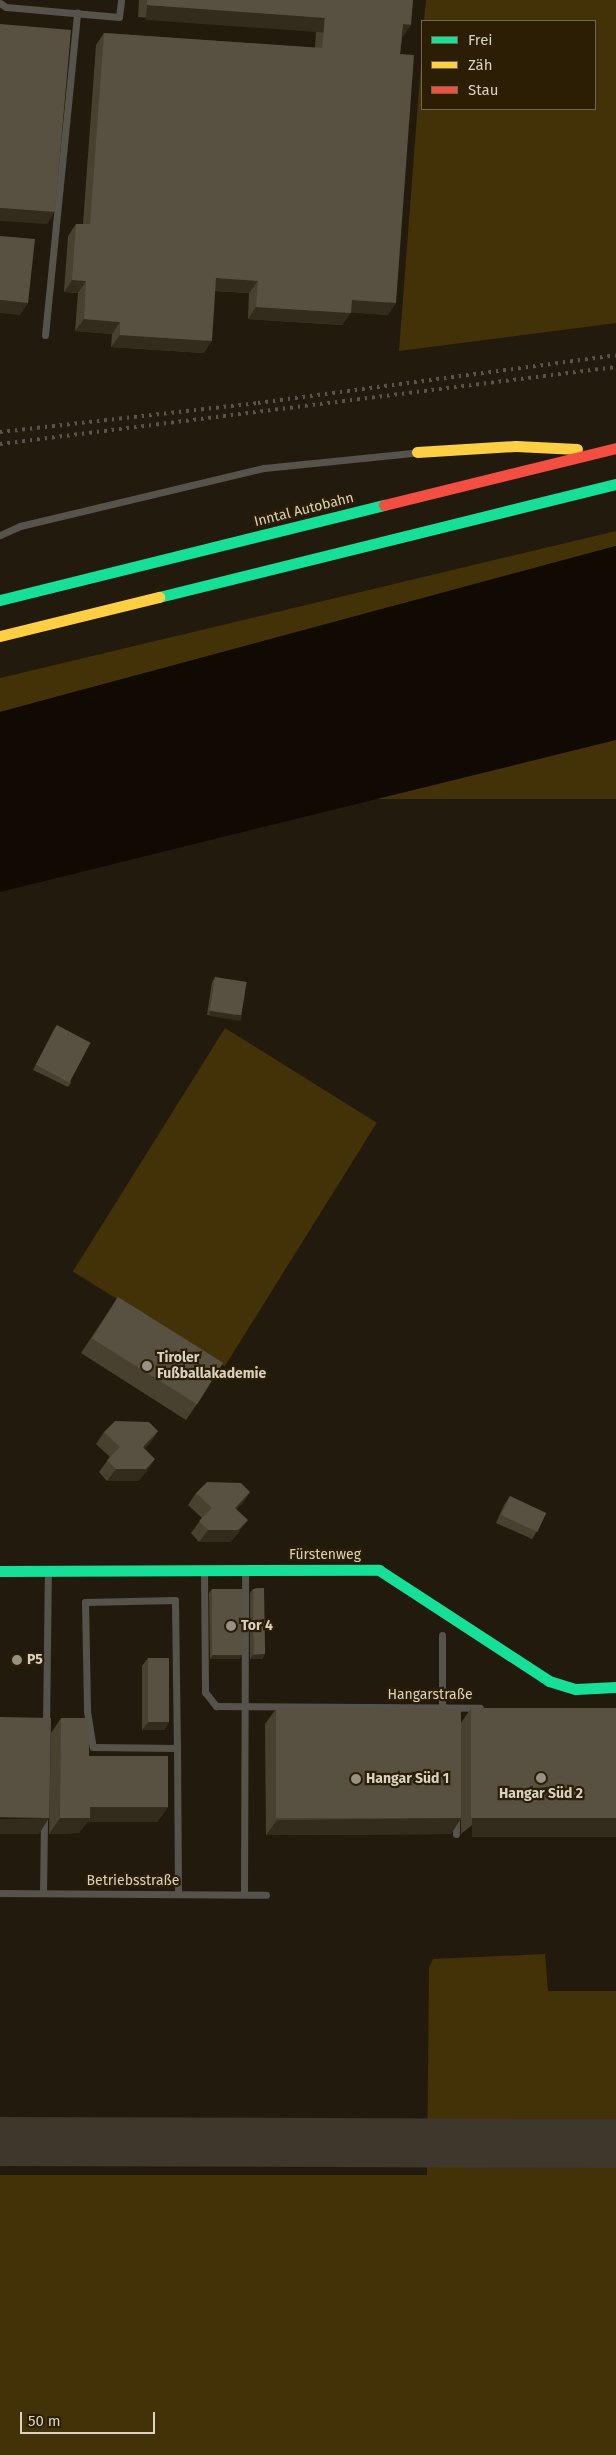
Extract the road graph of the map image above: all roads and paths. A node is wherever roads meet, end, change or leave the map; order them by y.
1 (121, 0) edge
2 (0, 3) edge
3 (77, 13) junction
4 (45, 335) dead end
5 (616, 448) edge
6 (602, 451) junction
7 (417, 452) joint
8 (616, 484) edge
9 (0, 535) edge
10 (0, 600) edge
11 (0, 636) edge
12 (245, 1569) junction
13 (48, 1570) junction
14 (204, 1570) junction
15 (0, 1571) edge
16 (442, 1635) dead end
17 (616, 1687) edge
18 (442, 1708) junction
19 (455, 1708) junction
20 (493, 1708) edge
21 (244, 1709) junction
22 (455, 1717) edge
23 (46, 1733) edge
24 (177, 1748) junction
25 (456, 1805) edge
26 (44, 1809) edge
27 (456, 1834) edge
28 (0, 1893) edge
29 (43, 1893) junction
30 (178, 1894) junction
31 (244, 1894) junction
32 (266, 1895) dead end

1 - 3 lane
2 - 3 lane
3 - 4 lane
5 - 6 main road, Inntal Autobahn
6 - 7 main road
6 - 10 main road, Inntal Autobahn
7 - 9 lane
8 - 11 main road
12 - 14 main road, Fürstenweg
12 - 17 main road, Fürstenweg
12 - 21 lane
13 - 14 main road, Fürstenweg
13 - 15 main road, Fürstenweg
13 - 23 lane
14 - 21 lane, Hangarstraße
16 - 18 lane
18 - 19 lane, Hangarstraße
18 - 21 lane, Hangarstraße
19 - 20 lane, Hangarstraße
19 - 22 lane
21 - 31 lane
24 - 24 lane
24 - 30 lane
25 - 27 lane
26 - 29 lane
28 - 29 lane, Betriebsstraße
29 - 30 lane, Betriebsstraße
30 - 31 lane, Betriebsstraße
31 - 32 lane, Betriebsstraße

